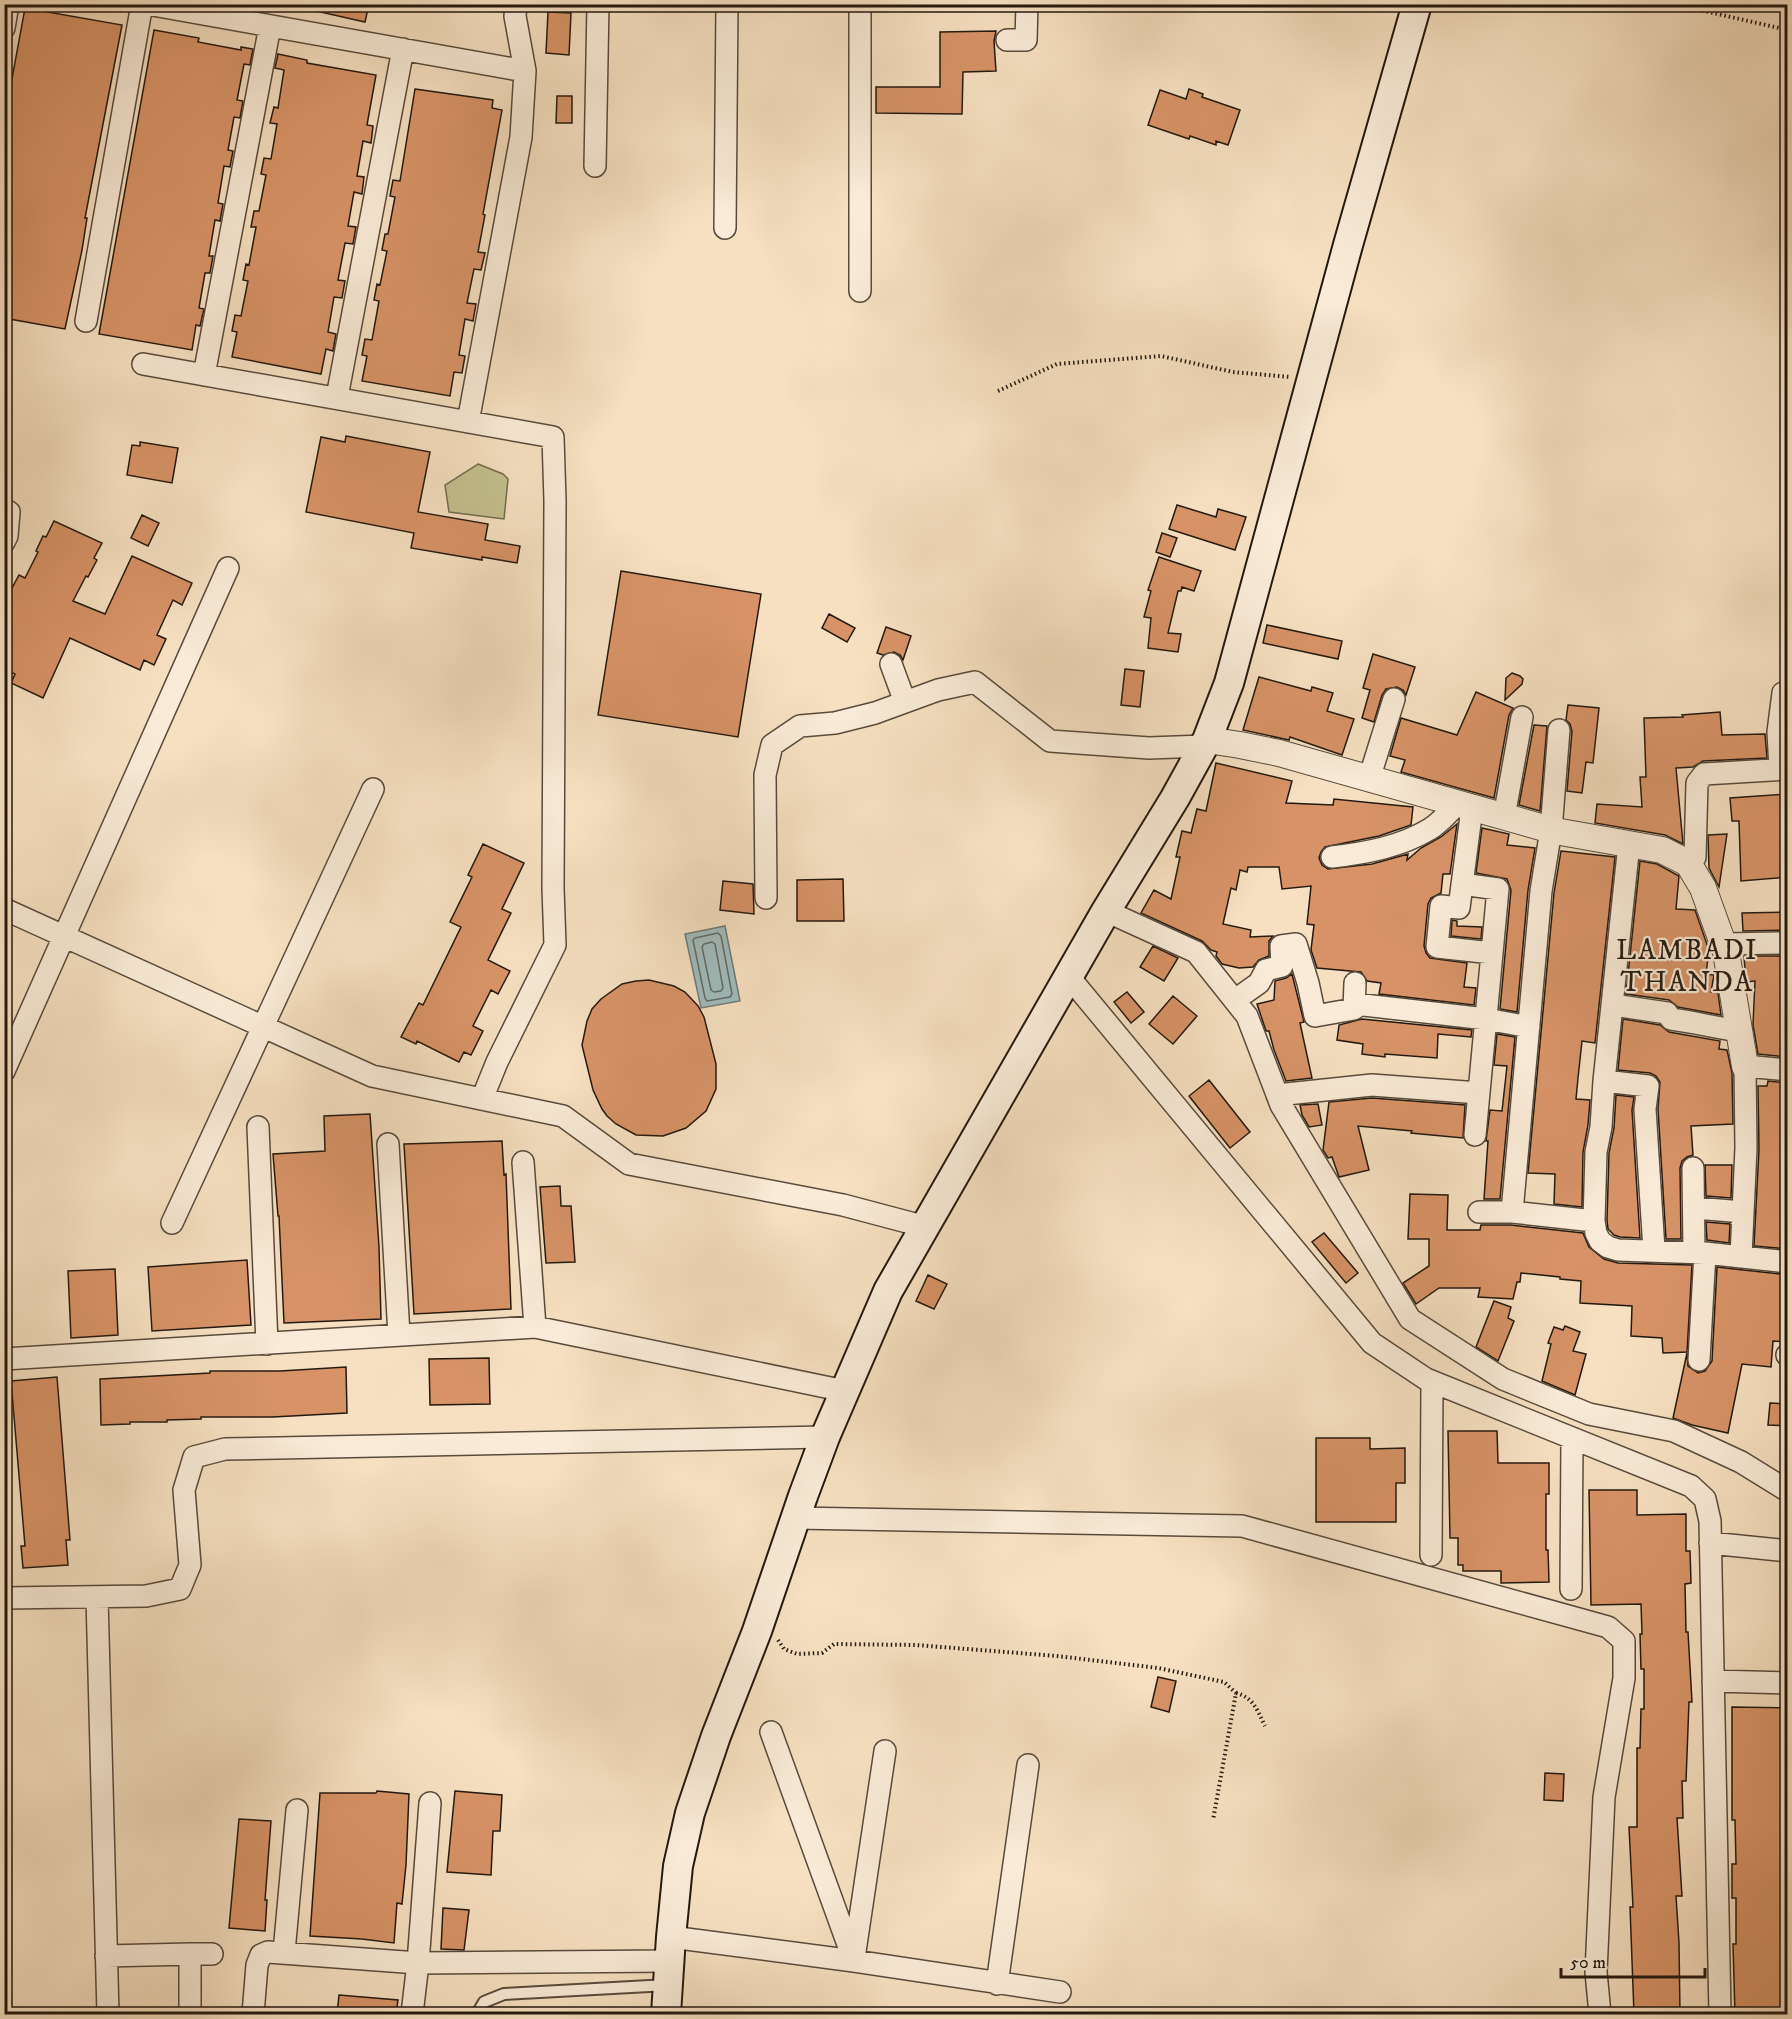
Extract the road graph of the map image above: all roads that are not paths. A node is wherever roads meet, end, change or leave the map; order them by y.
1 (8, 4) edge
2 (142, 4) edge
3 (147, 4) edge
4 (516, 4) edge
5 (598, 4) edge
6 (727, 4) edge
7 (860, 4) edge
8 (1027, 4) edge
9 (1417, 4) edge
10 (270, 26) junction
11 (4, 28) edge
12 (1007, 40) dead end
13 (403, 49) junction
14 (525, 71) junction
15 (595, 166) dead end
16 (725, 228) dead end
17 (860, 291) dead end
18 (86, 321) dead end
19 (143, 364) dead end
20 (204, 375) junction
21 (337, 397) junction
22 (468, 422) junction
23 (4, 508) edge
24 (4, 542) edge
25 (228, 568) dead end
26 (891, 664) dead end
27 (1788, 692) edge
28 (1394, 699) dead end
29 (905, 702) junction
30 (1521, 717) dead end
31 (1559, 730) dead end
32 (1205, 743) junction
33 (1784, 769) edge
34 (1370, 779) junction
35 (373, 789) dead end
36 (1465, 806) junction
37 (1504, 817) junction
38 (1551, 830) junction
39 (1629, 844) junction
40 (1332, 857) dead end
41 (1688, 863) junction
42 (1462, 884) junction
43 (766, 897) dead end
44 (4, 909) edge
45 (1106, 911) junction
46 (64, 936) junction
47 (1788, 943) edge
48 (1723, 944) junction
49 (1492, 953) junction
50 (1069, 977) junction
51 (1235, 1000) junction
52 (1612, 1005) junction
53 (1486, 1019) junction
54 (262, 1026) junction
55 (1528, 1027) junction
56 (1740, 1031) junction
57 (1745, 1066) junction
58 (1788, 1070) edge
59 (4, 1071) edge
60 (1604, 1082) junction
61 (1479, 1093) junction
62 (1277, 1095) junction
63 (482, 1099) junction
64 (258, 1127) dead end
65 (1475, 1135) dead end
66 (388, 1144) dead end
67 (523, 1162) dead end
68 (1694, 1168) dead end
69 (1695, 1208) junction
70 (1479, 1212) dead end
71 (1512, 1212) junction
72 (1743, 1212) junction
73 (1594, 1221) junction
74 (172, 1223) dead end
75 (926, 1227) junction
76 (1654, 1250) junction
77 (1699, 1253) junction
78 (1741, 1256) junction
79 (1788, 1262) edge
80 (535, 1327) junction
81 (399, 1335) junction
82 (267, 1344) junction
83 (4, 1359) edge
84 (1699, 1360) dead end
85 (1432, 1382) junction
86 (845, 1391) junction
87 (825, 1437) junction
88 (1572, 1438) junction
89 (1788, 1491) edge
90 (795, 1518) junction
91 (1710, 1543) junction
92 (1788, 1551) edge
93 (1431, 1555) dead end
94 (1571, 1589) dead end
95 (97, 1597) junction
96 (4, 1598) edge
97 (1713, 1681) junction
98 (1788, 1683) edge
99 (771, 1732) dead end
100 (885, 1750) dead end
101 (1028, 1765) dead end
102 (430, 1803) dead end
103 (297, 1810) dead end
104 (284, 1952) junction
105 (190, 1954) junction
106 (212, 1954) dead end
107 (106, 1956) junction
108 (670, 1961) junction
109 (854, 1961) junction
110 (418, 1963) junction
111 (997, 1984) junction
112 (1060, 1992) dead end
113 (108, 2014) edge
114 (190, 2014) edge
115 (254, 2014) edge
116 (412, 2014) edge
117 (477, 2014) edge
118 (666, 2014) edge
119 (1600, 2014) edge
120 (1720, 2014) edge

1 - 11 street
2 - 18 street
3 - 10 street
4 - 14 street
5 - 15 street
6 - 16 street
7 - 17 street
8 - 12 street
9 - 32 main road
10 - 13 street
10 - 20 street
13 - 14 street
13 - 21 street
14 - 22 street
19 - 20 street
20 - 21 street
21 - 22 street
22 - 63 street
23 - 24 street
25 - 46 street
26 - 29 street
27 - 33 street
28 - 34 street
29 - 32 street
29 - 43 street
30 - 37 street
31 - 38 street
32 - 34 street
32 - 45 main road
33 - 41 street
34 - 36 street
35 - 54 street
36 - 37 street
36 - 40 street
36 - 42 street
37 - 38 street
38 - 39 street
38 - 55 street
39 - 41 street
39 - 52 street
41 - 48 street
42 - 49 street
42 - 49 street
44 - 46 street
45 - 50 main road
45 - 51 street
46 - 54 street
46 - 59 street
47 - 48 street
48 - 56 street
49 - 53 street
50 - 75 main road
50 - 85 street
51 - 53 street
51 - 62 street
52 - 56 street
52 - 60 street
53 - 55 street
53 - 61 street
54 - 63 street
54 - 74 street
55 - 71 street
56 - 57 street
57 - 58 street
57 - 72 street
60 - 73 street
60 - 76 street
61 - 62 street
61 - 65 street
62 - 89 street
63 - 75 street
64 - 82 street
66 - 81 street
67 - 80 street
68 - 69 street
69 - 72 street
69 - 77 street
70 - 71 street
71 - 73 street
72 - 78 street
73 - 76 street
75 - 86 main road
76 - 77 street
77 - 78 street
77 - 84 street
78 - 79 street
80 - 81 street
80 - 86 street
81 - 82 street
82 - 83 street
85 - 88 street
85 - 93 street
86 - 87 main road
87 - 90 main road
87 - 95 street
88 - 91 street
88 - 94 street
90 - 108 main road
90 - 119 street
91 - 92 street
91 - 97 street
95 - 96 street
95 - 107 street
97 - 98 street
97 - 120 street
99 - 109 street
100 - 109 street
101 - 111 street
102 - 110 street
103 - 104 street
104 - 110 street
104 - 115 street
105 - 106 street
105 - 107 street
105 - 114 street
107 - 113 street
108 - 109 street
108 - 110 street
108 - 117 lane
108 - 118 main road
109 - 111 street
110 - 116 street
111 - 112 street

